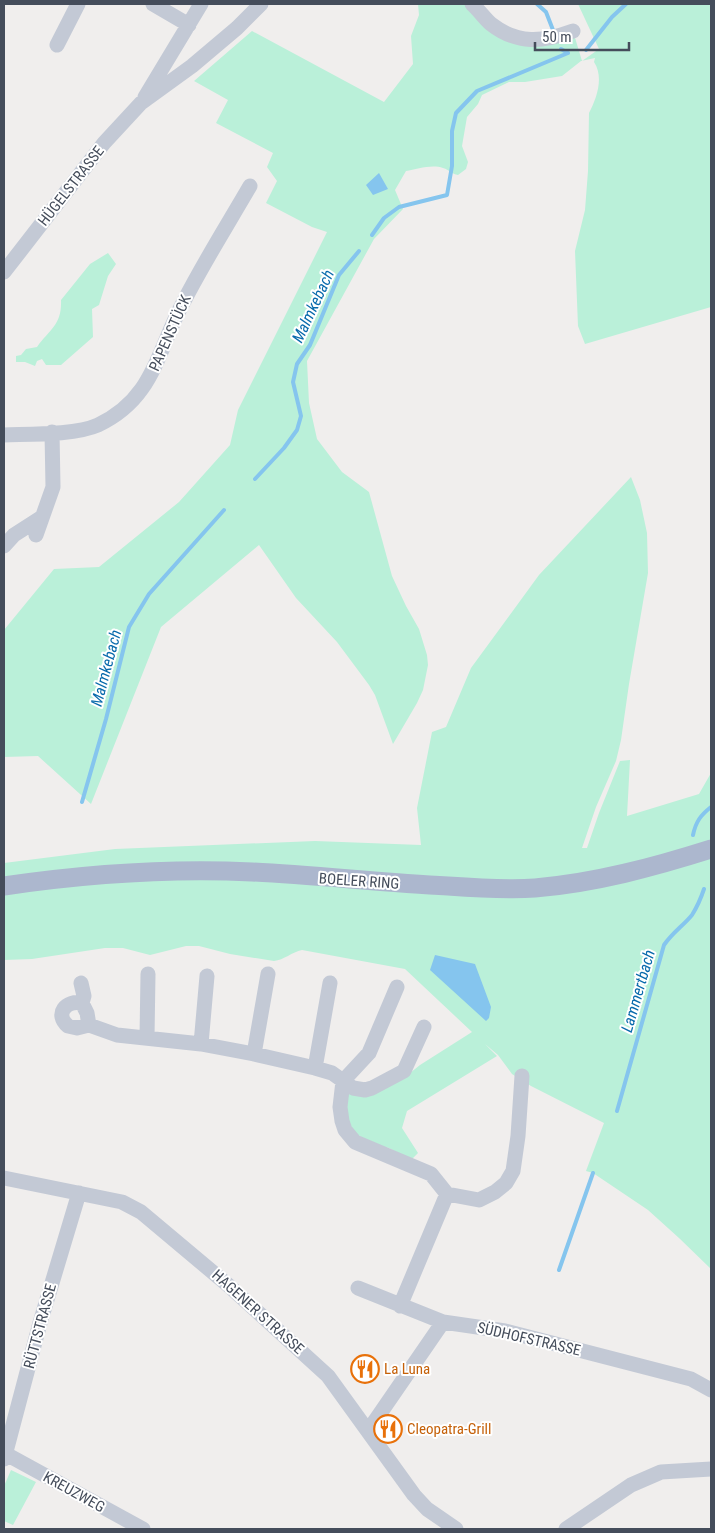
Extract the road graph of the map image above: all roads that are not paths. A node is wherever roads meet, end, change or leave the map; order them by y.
1 (78, 4) edge
2 (153, 4) edge
3 (201, 4) edge
4 (261, 4) edge
5 (472, 4) edge
6 (189, 25) junction
7 (572, 31) dead end
8 (57, 45) dead end
9 (142, 103) junction
10 (250, 186) dead end
11 (4, 272) edge
12 (52, 432) junction
13 (4, 435) edge
14 (42, 517) junction
15 (36, 534) dead end
16 (4, 546) edge
17 (711, 849) edge
18 (4, 886) edge
19 (148, 974) dead end
20 (268, 974) dead end
21 (207, 976) dead end
22 (81, 983) dead end
23 (330, 983) dead end
24 (397, 987) dead end
25 (82, 1003) junction
26 (89, 1025) junction
27 (424, 1027) dead end
28 (147, 1038) junction
29 (201, 1044) junction
30 (254, 1054) junction
31 (315, 1068) junction
32 (522, 1076) dead end
33 (343, 1081) junction
34 (4, 1178) edge
35 (78, 1193) junction
36 (447, 1194) junction
37 (358, 1288) dead end
38 (400, 1306) junction
39 (443, 1322) junction
40 (711, 1390) edge
41 (368, 1431) junction
42 (5, 1457) edge
43 (711, 1469) edge
44 (143, 1529) edge
45 (456, 1529) edge
46 (566, 1529) edge

1 - 8 street
2 - 6 street
3 - 6 street, HÜGELSTRASSE
4 - 9 street, HÜGELSTRASSE
5 - 7 street
6 - 9 street, HÜGELSTRASSE
9 - 11 street, HÜGELSTRASSE
10 - 12 street, PAPENSTÜCK
12 - 13 street, PAPENSTÜCK
12 - 14 street
14 - 15 street
14 - 16 street
17 - 18 main road, BOELER RING
19 - 28 street
20 - 30 street
21 - 29 street
22 - 25 street
23 - 31 street
24 - 33 street
25 - 26 street
25 - 26 street
26 - 28 street
27 - 33 street
28 - 29 street
29 - 30 street
30 - 31 street
31 - 33 street
32 - 36 street
33 - 36 street
34 - 35 street, HAGENER STRASSE
35 - 41 street, HAGENER STRASSE
35 - 42 street, RÜTTSTRASSE
36 - 38 street
37 - 38 street, SÜDHOFSTRASSE
38 - 39 street, SÜDHOFSTRASSE
39 - 40 street, SÜDHOFSTRASSE
39 - 41 street
41 - 45 street, HAGENER STRASSE
42 - 44 street, KREUZWEG
43 - 46 street

